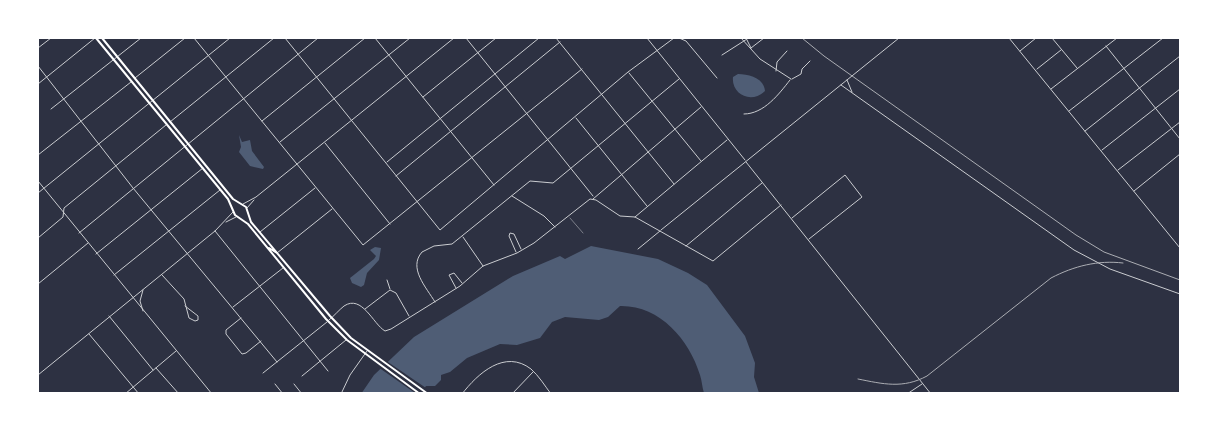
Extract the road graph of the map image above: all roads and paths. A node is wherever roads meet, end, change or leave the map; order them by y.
1 (51, 38) edge
2 (95, 38) edge
3 (102, 38) edge
4 (142, 38) edge
5 (185, 38) edge
6 (194, 38) edge
7 (230, 38) edge
8 (274, 38) edge
9 (285, 38) edge
10 (318, 38) edge
11 (365, 38) edge
12 (375, 38) edge
13 (410, 38) edge
14 (454, 38) edge
15 (466, 38) edge
16 (496, 38) edge
17 (539, 38) edge
18 (556, 38) edge
19 (647, 38) edge
20 (674, 38) edge
21 (679, 38) edge
22 (741, 38) edge
23 (746, 38) edge
24 (764, 38) edge
25 (899, 38) edge
26 (1009, 38) edge
27 (1036, 38) edge
28 (1052, 38) edge
29 (1116, 38) edge
30 (1163, 38) edge
31 (743, 41) junction
32 (560, 42) junction
33 (1106, 46) junction
34 (38, 48) edge
35 (751, 48) junction
36 (1062, 49) junction
37 (657, 50) junction
38 (787, 51) dead end
39 (1020, 51) junction
40 (478, 52) junction
41 (298, 54) junction
42 (208, 55) junction
43 (389, 55) junction
44 (722, 55) dead end
45 (1180, 56) edge
46 (118, 57) junction
47 (114, 60) junction
48 (810, 61) dead end
49 (38, 66) edge
50 (1123, 68) junction
51 (582, 69) junction
52 (1077, 69) junction
53 (1035, 70) junction
54 (776, 71) junction
55 (628, 72) junction
56 (495, 74) junction
57 (46, 76) junction
58 (406, 76) junction
59 (226, 77) junction
60 (316, 77) junction
61 (135, 78) junction
62 (679, 78) junction
63 (717, 78) dead end
64 (790, 79) junction
65 (847, 80) junction
66 (131, 81) junction
67 (38, 84) edge
68 (841, 85) junction
69 (505, 86) junction
70 (1140, 88) junction
71 (1051, 89) junction
72 (1180, 89) edge
73 (852, 93) junction
74 (603, 95) junction
75 (423, 97) junction
76 (244, 99) junction
77 (334, 99) junction
78 (64, 100) junction
79 (152, 100) junction
80 (652, 101) junction
81 (149, 103) junction
82 (702, 107) junction
83 (1156, 108) junction
84 (51, 110) dead end
85 (1069, 111) junction
86 (526, 113) junction
87 (744, 114) dead end
88 (440, 118) junction
89 (575, 118) junction
90 (352, 120) junction
91 (81, 121) junction
92 (262, 121) junction
93 (170, 122) junction
94 (1180, 122) edge
95 (626, 123) junction
96 (167, 125) junction
97 (1172, 128) junction
98 (675, 129) junction
99 (450, 131) junction
100 (1085, 131) junction
101 (1180, 139) edge
102 (548, 140) junction
103 (728, 140) junction
104 (279, 142) junction
105 (188, 143) junction
106 (325, 143) junction
107 (98, 144) junction
108 (599, 145) junction
109 (185, 146) junction
110 (648, 151) junction
111 (1101, 151) junction
112 (1180, 154) edge
113 (38, 155) edge
114 (472, 158) junction
115 (746, 161) junction
116 (386, 162) junction
117 (701, 162) junction
118 (297, 165) junction
119 (116, 166) junction
120 (203, 168) junction
121 (571, 169) junction
122 (1118, 171) junction
123 (620, 174) junction
124 (396, 176) junction
125 (38, 181) edge
126 (763, 183) junction
127 (674, 184) junction
128 (494, 185) junction
129 (315, 187) junction
130 (43, 188) junction
131 (133, 188) junction
132 (221, 190) junction
133 (1134, 191) junction
134 (38, 193) edge
135 (512, 196) junction
136 (256, 197) junction
137 (593, 198) junction
138 (418, 202) junction
139 (242, 204) junction
140 (781, 205) junction
141 (648, 206) junction
142 (152, 209) junction
143 (333, 209) junction
144 (247, 210) junction
145 (233, 211) junction
146 (63, 213) junction
147 (568, 216) junction
148 (237, 217) junction
149 (635, 217) junction
150 (791, 218) junction
151 (223, 224) junction
152 (391, 224) junction
153 (555, 227) junction
154 (170, 231) junction
155 (215, 231) junction
156 (660, 231) junction
157 (260, 232) junction
158 (79, 233) junction
159 (583, 234) dead end
160 (463, 236) junction
161 (38, 238) edge
162 (808, 240) junction
163 (88, 243) junction
164 (686, 246) junction
165 (266, 247) junction
166 (1180, 248) edge
167 (638, 249) dead end
168 (522, 250) junction
169 (188, 253) junction
170 (277, 253) junction
171 (517, 253) junction
172 (96, 254) junction
173 (483, 266) junction
174 (283, 267) junction
175 (161, 274) junction
176 (114, 275) junction
177 (387, 280) dead end
178 (38, 284) edge
179 (462, 284) junction
180 (260, 286) junction
181 (145, 288) junction
182 (456, 288) junction
183 (390, 290) junction
184 (1180, 294) edge
185 (132, 298) junction
186 (435, 302) junction
187 (185, 306) junction
188 (233, 308) junction
189 (365, 309) junction
190 (143, 311) junction
191 (109, 316) junction
192 (409, 317) junction
193 (241, 318) junction
194 (332, 318) junction
195 (328, 321) junction
196 (89, 333) junction
197 (304, 340) junction
198 (347, 340) junction
199 (261, 341) junction
200 (176, 350) junction
201 (367, 351) junction
202 (365, 354) junction
203 (320, 361) junction
204 (277, 362) junction
205 (154, 369) junction
206 (533, 371) junction
207 (328, 372) dead end
208 (263, 373) dead end
209 (38, 375) edge
210 (302, 376) dead end
211 (922, 383) junction
212 (275, 384) dead end
213 (294, 384) dead end
214 (133, 387) junction
215 (125, 394) edge
216 (139, 394) edge
217 (179, 394) edge
218 (212, 394) edge
219 (283, 394) edge
220 (302, 394) edge
221 (341, 394) edge
222 (420, 394) edge
223 (428, 394) edge
224 (462, 394) edge
225 (512, 394) edge
226 (551, 394) edge
227 (907, 394) edge
228 (931, 394) edge

1 - 34 street
2 - 47 main road
2 - 57 street
3 - 46 main road
4 - 46 street
5 - 61 street
6 - 42 street
7 - 42 street
8 - 59 street
9 - 41 street
10 - 41 street
11 - 60 street
12 - 43 street
13 - 43 street
14 - 58 street
15 - 40 street
16 - 40 street
17 - 56 street
18 - 32 street
19 - 37 street
20 - 37 street
21 - 63 street
22 - 31 street
23 - 31 street
23 - 35 street
24 - 35 street
25 - 65 street
26 - 39 street
27 - 39 street
28 - 36 street
29 - 33 street
30 - 50 street
31 - 35 street
31 - 44 street
32 - 51 street
32 - 69 street
33 - 50 street
33 - 52 street
35 - 54 street
36 - 52 street
36 - 53 street
37 - 55 street
37 - 62 street
38 - 54 street
39 - 53 street
40 - 56 street
40 - 75 street
41 - 60 street
41 - 76 street
42 - 59 street
42 - 79 street
43 - 58 street
43 - 77 street
45 - 70 street
46 - 47 street
46 - 61 main road
47 - 66 main road
47 - 78 street
48 - 64 street
49 - 57 street
50 - 70 street
50 - 85 street
51 - 74 street
51 - 86 street
52 - 71 street
53 - 71 street
54 - 64 street
55 - 74 street
55 - 80 street
56 - 69 street
56 - 88 street
57 - 67 street
57 - 78 street
58 - 75 street
58 - 90 street
59 - 76 street
59 - 93 street
60 - 77 street
60 - 92 street
61 - 79 main road
62 - 80 street
62 - 82 street
64 - 87 street
65 - 68 street
65 - 73 street
66 - 81 main road
66 - 91 street
68 - 73 street
68 - 115 street
69 - 86 street
69 - 99 street
70 - 83 street
70 - 100 street
71 - 85 street
72 - 83 street
73 - 184 street
74 - 89 street
74 - 95 street
75 - 88 street
76 - 92 street
76 - 105 street
77 - 90 street
77 - 104 street
78 - 84 street
78 - 91 street
79 - 81 street
79 - 93 main road
80 - 95 street
80 - 98 street
81 - 96 main road
81 - 107 street
82 - 98 street
82 - 103 street
83 - 97 street
83 - 111 street
85 - 100 street
86 - 102 street
86 - 114 street
88 - 99 street
88 - 116 street
89 - 102 street
89 - 108 street
90 - 106 street
90 - 116 street
91 - 107 street
91 - 113 street
92 - 104 street
93 - 105 main road
94 - 97 street
95 - 108 street
95 - 110 street
96 - 109 main road
96 - 119 street
97 - 101 street
97 - 122 street
98 - 110 street
98 - 117 street
99 - 114 street
99 - 124 street
100 - 111 street
102 - 121 street
102 - 128 street
103 - 115 street
103 - 117 street
104 - 118 street
105 - 109 street
105 - 139 main road
106 - 118 street
106 - 152 street
107 - 119 street
107 - 130 street
108 - 121 street
108 - 123 street
109 - 120 main road
109 - 131 street
110 - 123 street
110 - 127 street
111 - 122 street
112 - 133 street
114 - 128 street
114 - 138 street
115 - 126 street
115 - 156 street
116 - 124 street
117 - 127 street
118 - 129 street
118 - 136 street
119 - 131 street
119 - 146 street
120 - 132 main road
120 - 142 street
121 - 135 street
121 - 137 street
122 - 133 street
123 - 137 street
123 - 141 street
124 - 138 street
125 - 130 street
126 - 140 street
126 - 164 street
127 - 141 street
128 - 138 street
129 - 143 street
129 - 157 street
130 - 134 street
130 - 146 street
131 - 142 street
131 - 158 street
132 - 145 main road
132 - 154 street
133 - 166 street
135 - 153 street
135 - 160 street
136 - 139 street
136 - 144 street
137 - 147 street
137 - 149 street
138 - 152 street
139 - 144 main road
139 - 145 main road
140 - 150 street
140 - 164 street
141 - 149 street
142 - 154 street
142 - 172 street
143 - 152 street
143 - 170 street
144 - 148 main road
144 - 157 main road
145 - 148 main road
145 - 151 street
146 - 158 street
146 - 161 street
147 - 153 street
147 - 159 lane
148 - 151 street
148 - 165 main road
149 - 156 street
150 - 162 street
150 - 162 street
151 - 155 street
153 - 168 street
154 - 169 street
154 - 176 street
155 - 169 street
155 - 180 street
156 - 164 street
156 - 167 street
157 - 170 main road
158 - 163 street
160 - 173 street
160 - 186 street
162 - 211 street
163 - 172 street
163 - 178 street
165 - 170 main road
165 - 174 main road
168 - 171 street
168 - 171 street
169 - 175 street
169 - 188 street
170 - 194 main road
171 - 173 street
172 - 176 street
173 - 179 street
174 - 180 street
174 - 195 main road
175 - 181 street
175 - 187 street
176 - 185 street
177 - 183 street
179 - 182 street
179 - 182 street
180 - 188 street
180 - 197 street
181 - 185 street
181 - 190 street
182 - 186 street
183 - 189 street
183 - 192 street
185 - 190 street
185 - 191 street
186 - 192 street
187 - 187 street
188 - 193 street
189 - 192 street
189 - 194 street
190 - 200 street
191 - 196 street
191 - 205 street
193 - 199 street
193 - 199 street
194 - 195 street
194 - 201 main road
195 - 197 street
195 - 198 main road
196 - 209 street
196 - 214 street
197 - 203 street
197 - 204 street
198 - 202 main road
198 - 203 street
199 - 204 street
200 - 205 street
200 - 218 street
201 - 202 street
201 - 223 main road
202 - 221 street
202 - 222 main road
203 - 207 street
203 - 210 street
204 - 208 street
205 - 214 street
205 - 217 street
206 - 224 street
206 - 225 street
206 - 226 street
211 - 227 street
211 - 228 street
212 - 219 street
213 - 220 street
214 - 215 street
214 - 216 street

